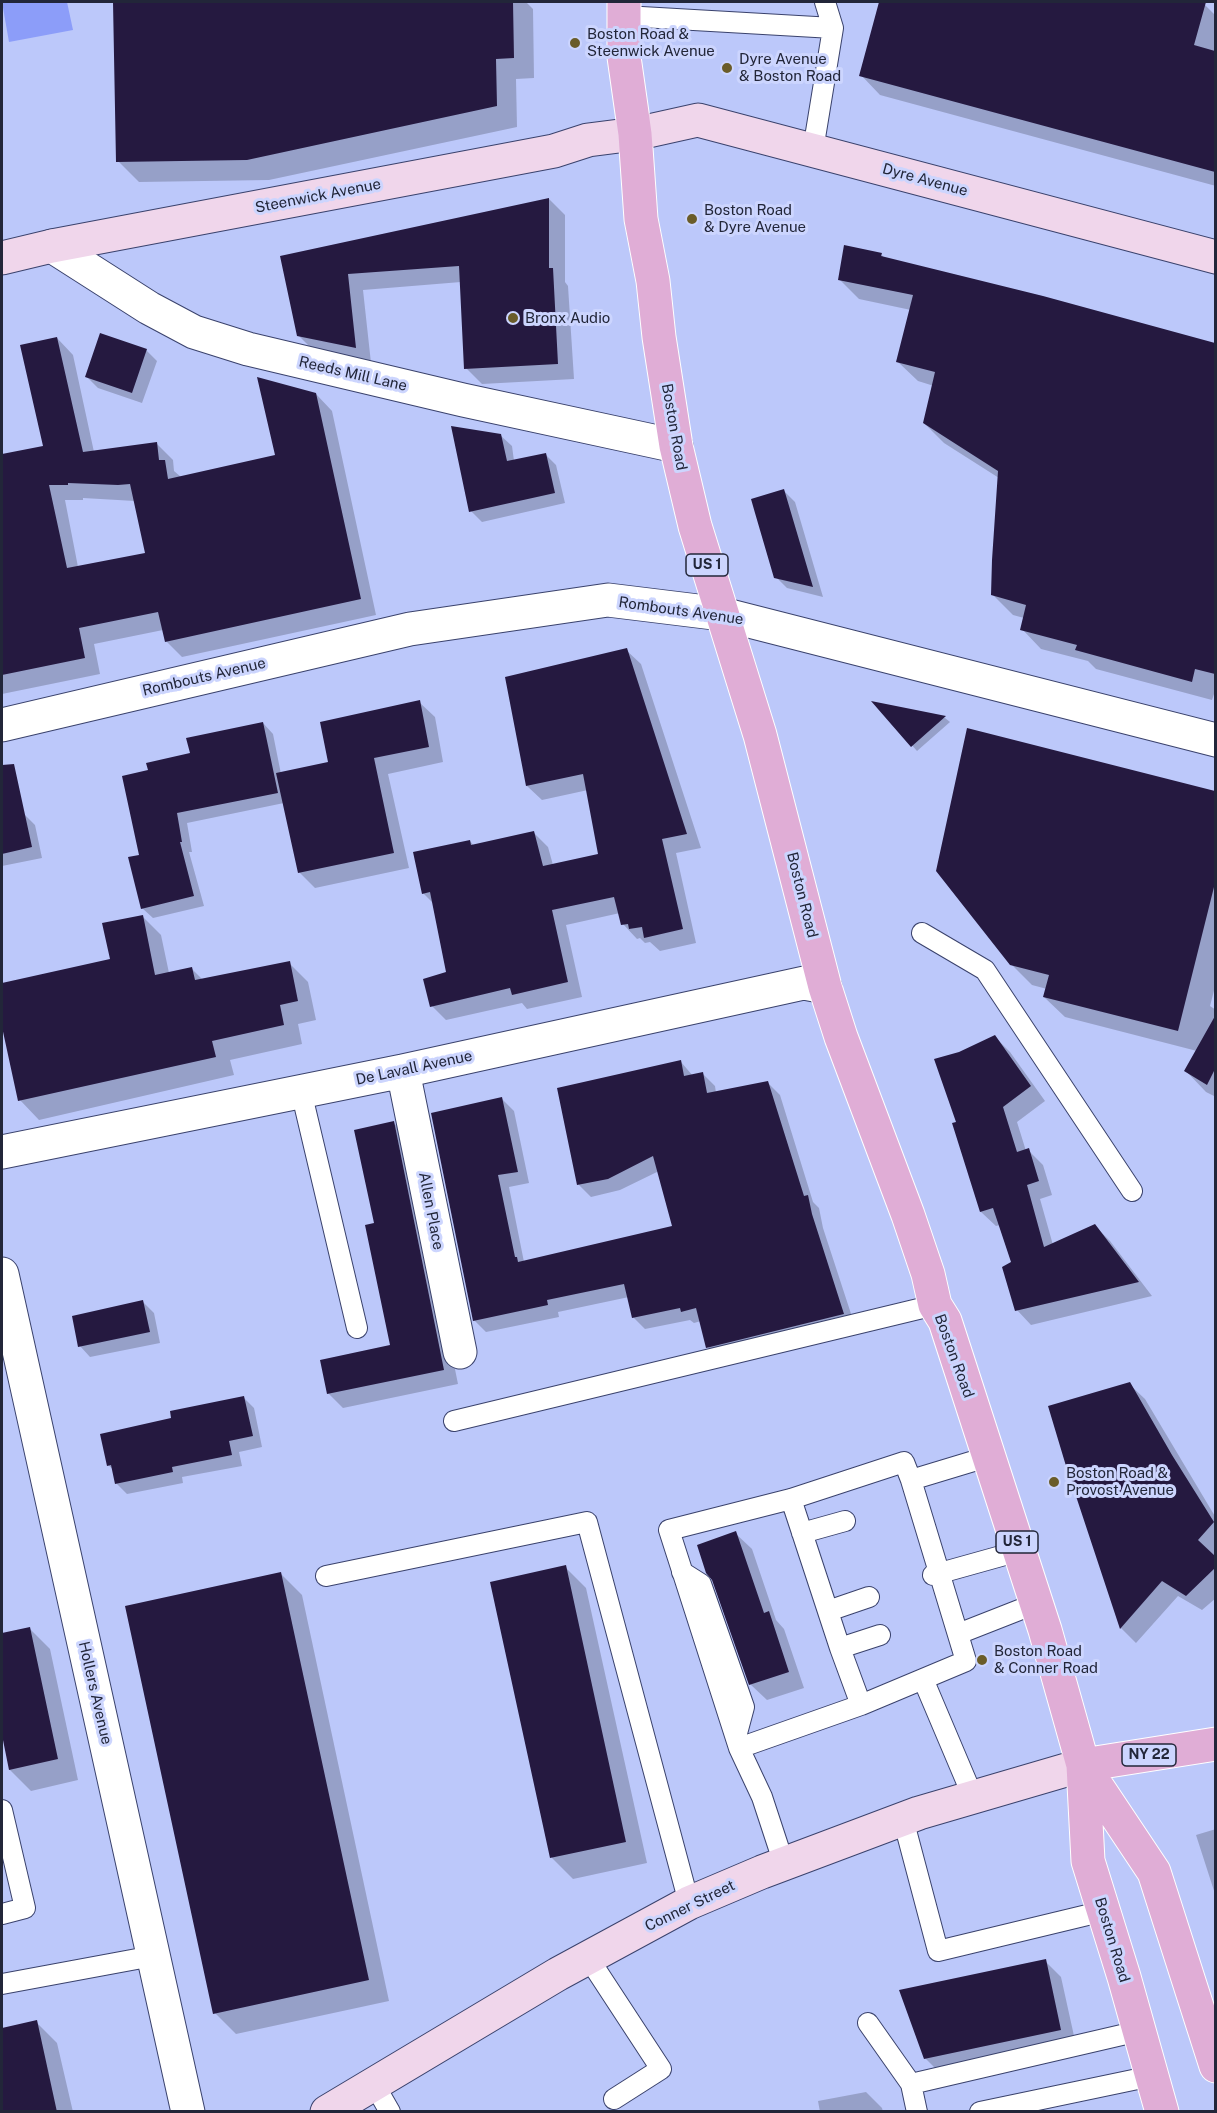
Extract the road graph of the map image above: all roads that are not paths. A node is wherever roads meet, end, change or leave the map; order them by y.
1 (825, 2) edge
2 (624, 9) edge
3 (833, 28) junction
4 (635, 134) junction
5 (813, 150) junction
6 (52, 246) junction
7 (1215, 257) edge
8 (2, 258) edge
9 (676, 446) junction
10 (722, 614) junction
11 (2, 725) edge
12 (1215, 740) edge
13 (922, 933) dead end
14 (825, 987) junction
15 (403, 1071) junction
16 (301, 1091) junction
17 (2, 1152) edge
18 (1132, 1191) dead end
19 (2, 1274) edge
20 (935, 1305) junction
21 (357, 1328) dead end
22 (460, 1352) dead end
23 (454, 1421) dead end
24 (987, 1457) junction
25 (911, 1480) junction
26 (790, 1499) junction
27 (845, 1521) dead end
28 (802, 1533) junction
29 (1019, 1551) junction
30 (936, 1574) junction
31 (326, 1576) dead end
32 (869, 1597) dead end
33 (1037, 1603) junction
34 (828, 1611) junction
35 (958, 1634) junction
36 (880, 1635) dead end
37 (840, 1648) junction
38 (923, 1679) junction
39 (861, 1705) junction
40 (737, 1743) junction
41 (1215, 1744) edge
42 (1083, 1765) junction
43 (973, 1797) junction
44 (2, 1810) edge
45 (903, 1819) junction
46 (784, 1864) junction
47 (689, 1903) junction
48 (1104, 1911) junction
49 (2, 1914) edge
50 (153, 1956) junction
51 (589, 1959) junction
52 (2, 1984) edge
53 (868, 2024) dead end
54 (1139, 2031) junction
55 (1215, 2066) edge
56 (1152, 2076) junction
57 (374, 2084) junction
58 (911, 2084) junction
59 (614, 2099) dead end
60 (188, 2112) edge
61 (327, 2112) edge
62 (390, 2112) edge
63 (918, 2112) edge
64 (980, 2112) edge
65 (1162, 2112) edge

1 - 3 lane
2 - 3 lane
2 - 4 main road, Boston Road / US 1
3 - 5 lane
4 - 5 street, Dyre Avenue
4 - 6 street, Steenwick Avenue
4 - 9 main road, Boston Road / US 1
5 - 7 street, Dyre Avenue
6 - 8 street, Steenwick Avenue
6 - 9 street, Reeds Mill Lane
9 - 10 main road, Boston Road / US 1
10 - 11 street, Rombouts Avenue
10 - 12 street, Rombouts Avenue
10 - 14 main road, Boston Road / US 1
13 - 18 lane
14 - 15 street, De Lavall Avenue
14 - 20 main road, Boston Road / US 1
15 - 16 street, De Lavall Avenue
15 - 22 street, Allen Place
16 - 17 street, De Lavall Avenue
16 - 21 lane
19 - 50 street, Hollers Avenue
20 - 23 lane
20 - 24 main road, Boston Road / US 1
24 - 25 lane
24 - 29 main road, Boston Road / US 1
25 - 26 lane
25 - 30 lane
26 - 28 lane
26 - 40 lane
27 - 28 lane
28 - 34 lane
29 - 30 lane
29 - 33 main road, Boston Road / US 1
30 - 35 lane
31 - 47 lane
32 - 34 lane
33 - 35 lane
33 - 42 main road, Boston Road / US 1
34 - 37 lane
35 - 38 lane
36 - 37 lane
37 - 39 lane
38 - 39 lane
38 - 43 lane
39 - 40 lane
40 - 46 lane
41 - 42 main road, NY 22
42 - 43 street, Conner Street
42 - 48 main road, Boston Road / US 1
42 - 55 main road, Boston Road / US 1
43 - 45 street, Conner Street
44 - 49 lane
45 - 46 street, Conner Street
45 - 48 lane
46 - 47 street, Conner Street
47 - 51 street, Conner Street
48 - 54 main road, Boston Road / US 1
50 - 52 lane
50 - 60 street, Hollers Avenue
51 - 57 street, Conner Street
51 - 59 lane
53 - 58 lane
54 - 56 main road, Boston Road / US 1
54 - 58 lane
56 - 64 lane
56 - 65 main road, Boston Road / US 1
57 - 61 street, Conner Street
57 - 62 lane
58 - 63 lane

